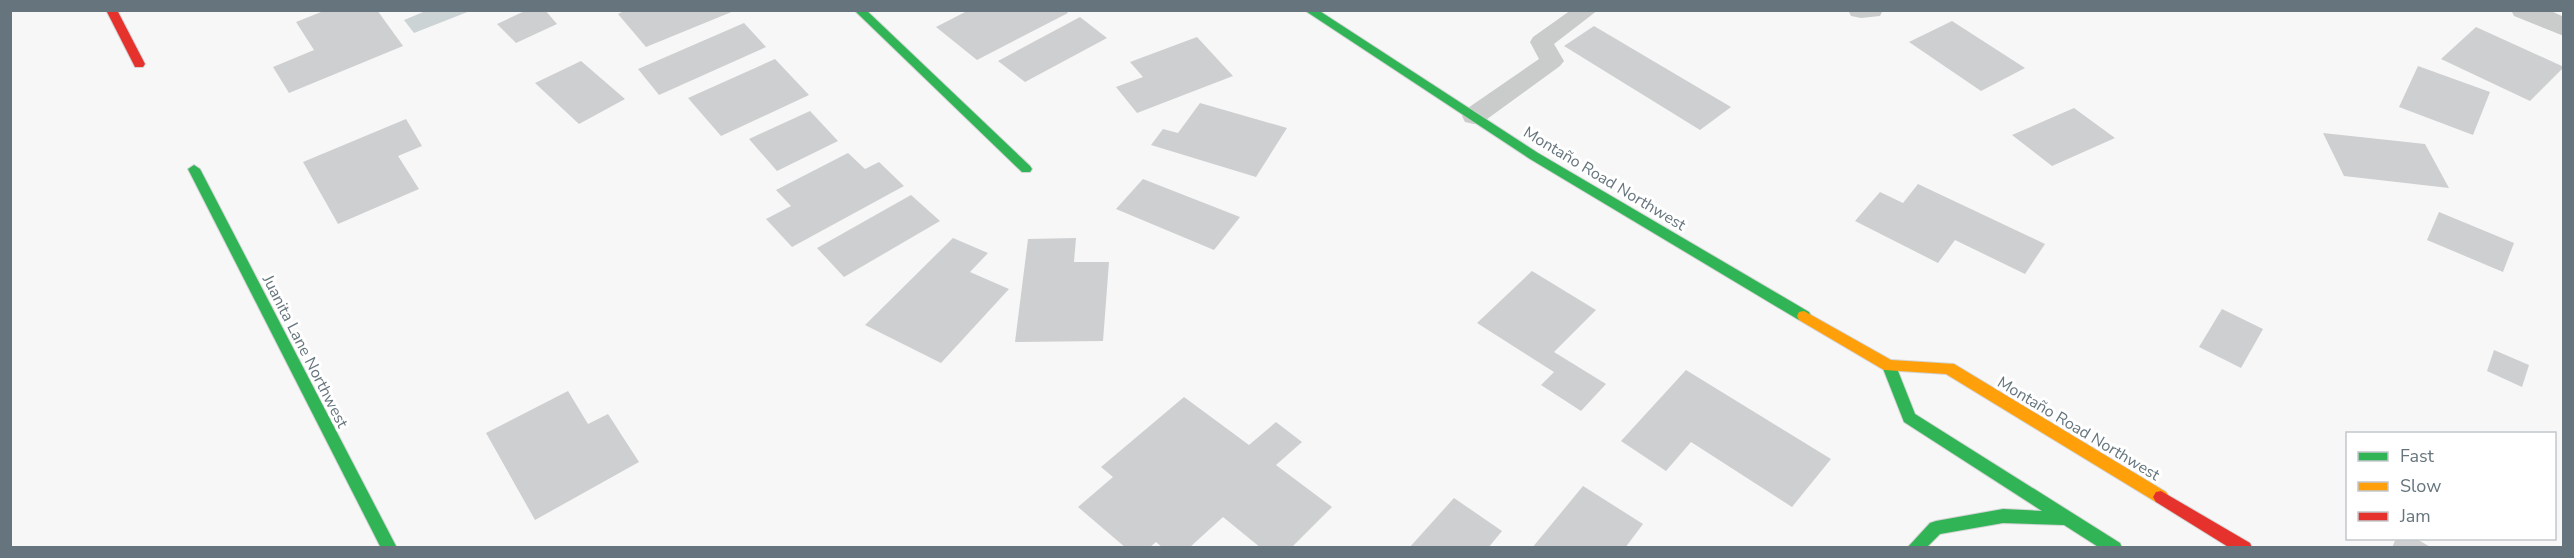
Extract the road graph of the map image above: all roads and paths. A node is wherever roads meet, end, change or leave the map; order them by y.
1 (111, 10) edge
2 (859, 10) edge
3 (1309, 10) edge
4 (1587, 10) edge
5 (1861, 10) edge
6 (1870, 10) edge
7 (2524, 10) edge
8 (2564, 27) edge
9 (138, 64) dead end
10 (1474, 116) junction
11 (194, 169) dead end
12 (1026, 169) dead end
13 (1889, 366) junction
14 (2066, 518) junction
15 (389, 548) edge
16 (1915, 548) edge
17 (2114, 548) edge
18 (2244, 548) edge

1 - 9 main road
2 - 12 main road
3 - 10 main road, Montaño Road Northwest
4 - 10 lane
5 - 6 street
7 - 8 street
10 - 13 main road, Montaño Road Northwest
11 - 15 main road, Juanita Lane Northwest
13 - 14 main road
13 - 18 main road, Montaño Road Northwest
14 - 16 main road
14 - 17 main road

